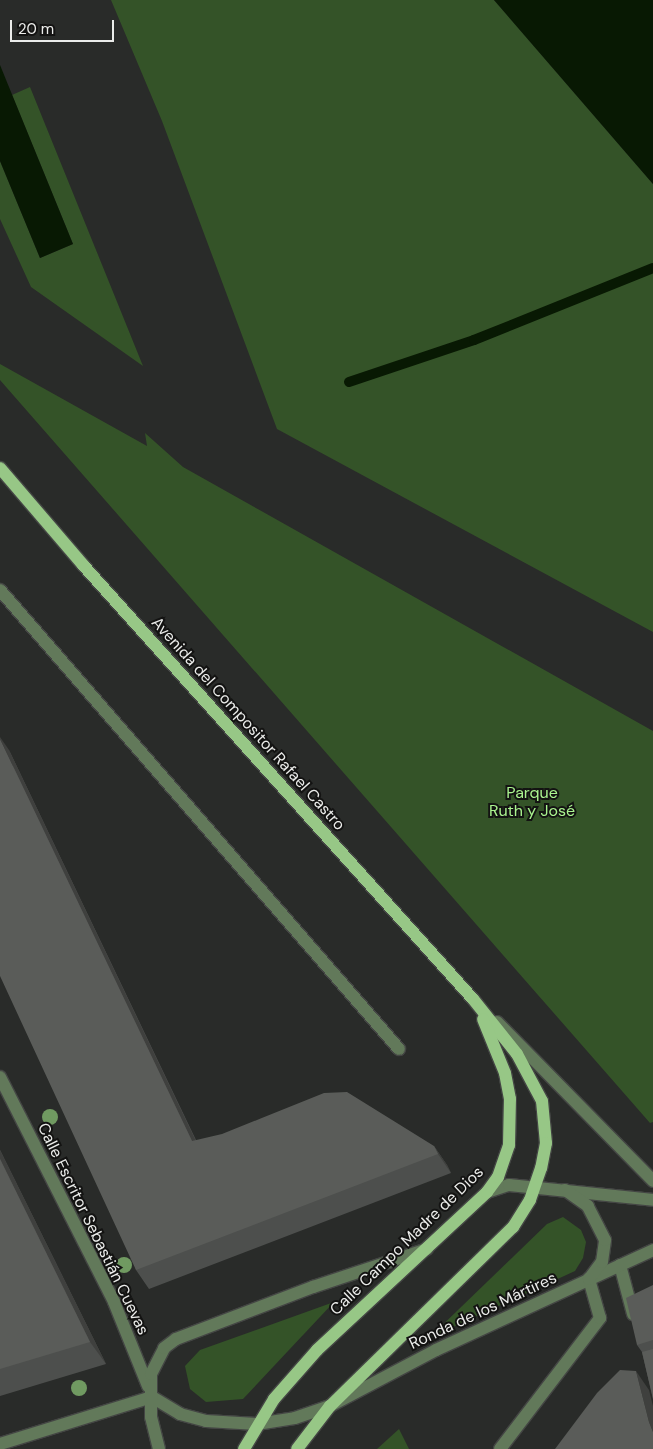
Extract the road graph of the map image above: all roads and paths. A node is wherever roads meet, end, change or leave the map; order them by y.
1 (0, 468) edge
2 (0, 590) edge
3 (473, 999) junction
4 (399, 1049) dead end
5 (0, 1077) edge
6 (653, 1181) edge
7 (536, 1186) junction
8 (565, 1190) junction
9 (486, 1192) junction
10 (653, 1200) edge
11 (427, 1248) junction
12 (653, 1250) edge
13 (620, 1265) junction
14 (589, 1279) junction
15 (636, 1326) edge
16 (152, 1397) junction
17 (330, 1406) junction
18 (257, 1424) junction
19 (0, 1444) edge
20 (159, 1449) edge
21 (244, 1449) edge
22 (297, 1449) edge
23 (500, 1449) edge

1 - 3 main road, Avenida del Compositor Rafael Castro
2 - 4 street
3 - 6 street
3 - 7 main road
3 - 9 main road, Calle Campo Madre de Dios
5 - 16 street, Calle Escritor Sebastián Cuevas
7 - 8 street
7 - 9 street
7 - 17 main road
8 - 10 street
8 - 14 street
9 - 11 main road, Calle Campo Madre de Dios
11 - 16 street
11 - 18 main road, Calle Campo Madre de Dios
12 - 13 street, Ronda de los Mártires
13 - 14 street, Ronda de los Mártires
13 - 15 street
14 - 17 street, Ronda de los Mártires
14 - 23 street
16 - 18 street, Ronda de los Mártires
16 - 19 street
16 - 20 street
17 - 18 street, Ronda de los Mártires
17 - 22 main road
18 - 21 main road, Calle Campo Madre de Dios

